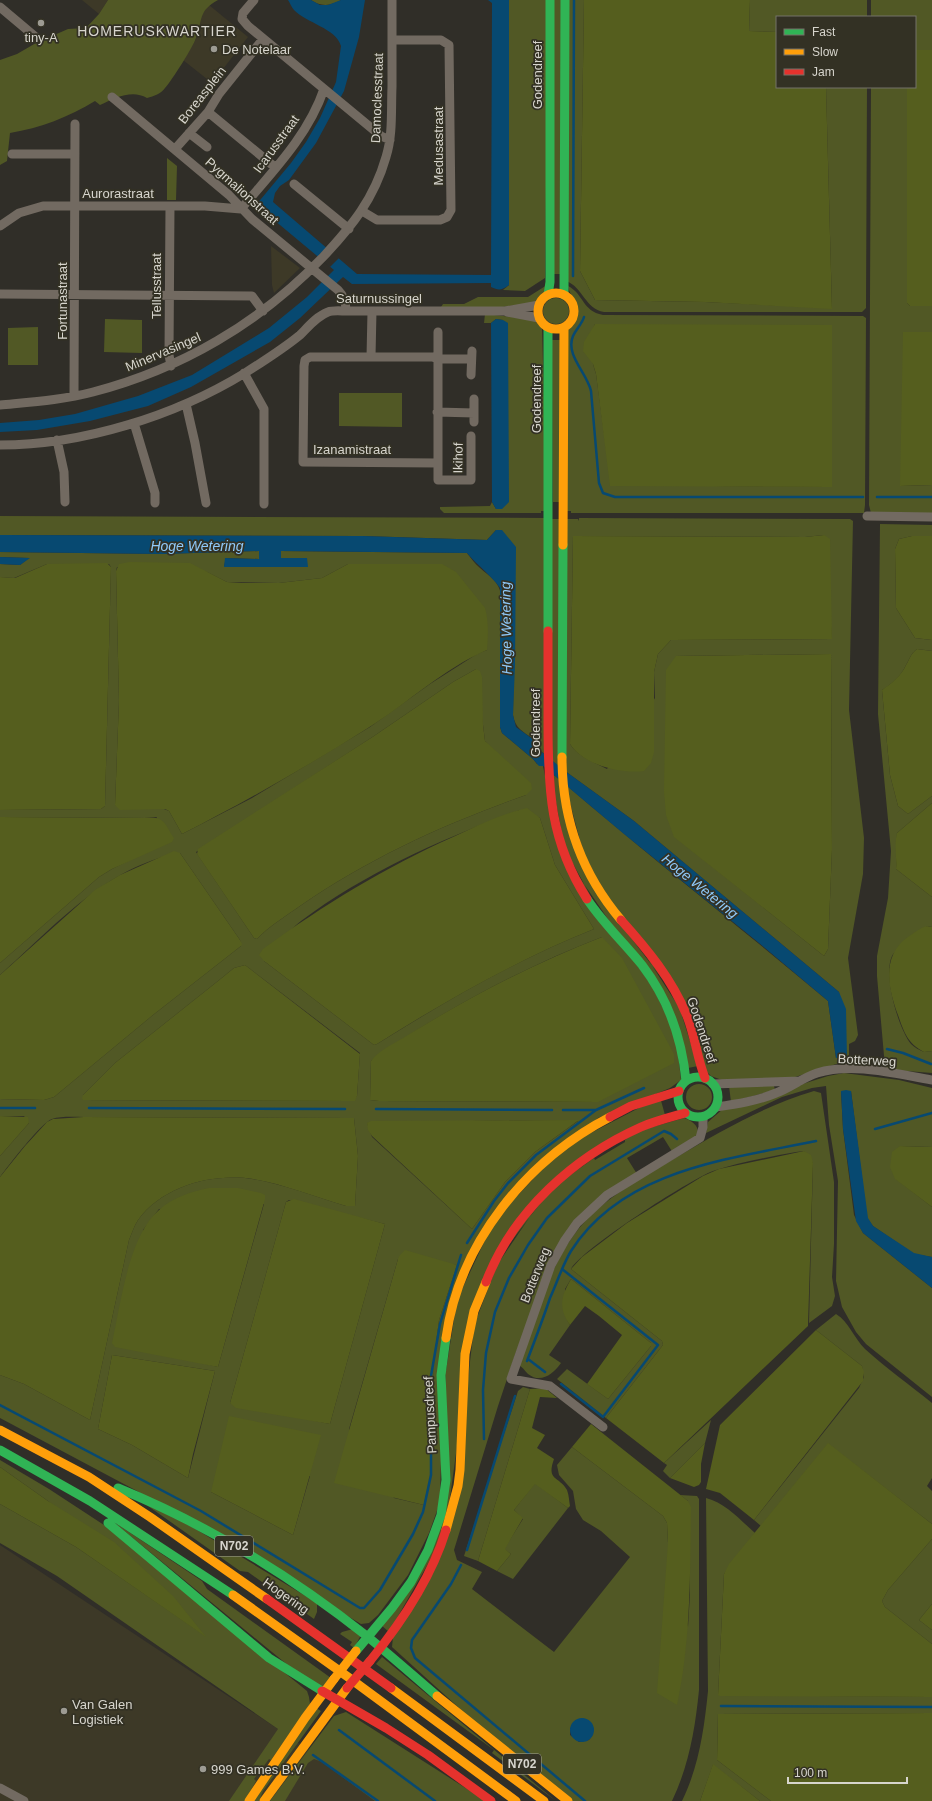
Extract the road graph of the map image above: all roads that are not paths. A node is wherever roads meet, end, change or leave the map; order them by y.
1 (2, 0) edge
2 (254, 0) edge
3 (392, 0) edge
4 (550, 0) edge
5 (565, 0) edge
6 (0, 3) edge
7 (0, 7) edge
8 (38, 39) dead end
9 (263, 39) junction
10 (392, 40) junction
11 (327, 92) junction
12 (112, 96) dead end
13 (208, 112) junction
14 (75, 124) dead end
15 (189, 133) junction
16 (390, 140) junction
17 (207, 147) dead end
18 (175, 149) junction
19 (12, 154) dead end
20 (75, 154) junction
21 (276, 168) junction
22 (294, 184) dead end
23 (75, 205) junction
24 (170, 206) junction
25 (242, 209) junction
26 (362, 211) junction
27 (0, 226) edge
28 (349, 229) junction
29 (312, 268) junction
30 (0, 294) edge
31 (75, 295) junction
32 (169, 295) junction
33 (548, 295) junction
34 (564, 295) junction
35 (539, 306) junction
36 (346, 310) junction
37 (263, 311) junction
38 (372, 311) junction
39 (505, 311) junction
40 (539, 318) junction
41 (548, 328) junction
42 (564, 328) junction
43 (438, 332) dead end
44 (371, 357) junction
45 (438, 359) junction
46 (171, 366) junction
47 (244, 373) junction
48 (472, 375) dead end
49 (74, 396) junction
50 (474, 399) dead end
51 (186, 404) junction
52 (0, 405) edge
53 (437, 412) junction
54 (134, 423) junction
55 (471, 436) dead end
56 (57, 440) junction
57 (0, 445) edge
58 (438, 463) junction
59 (65, 502) dead end
60 (206, 502) dead end
61 (155, 503) dead end
62 (264, 504) dead end
63 (867, 516) dead end
64 (932, 517) edge
65 (705, 1078) junction
66 (801, 1080) junction
67 (932, 1080) edge
68 (686, 1081) junction
69 (713, 1084) junction
70 (678, 1091) junction
71 (716, 1107) junction
72 (685, 1113) junction
73 (703, 1118) junction
74 (602, 1427) dead end
75 (0, 1430) edge
76 (0, 1450) edge
77 (89, 1477) junction
78 (74, 1492) junction
79 (366, 1636) junction
80 (381, 1648) junction
81 (323, 1693) junction
82 (337, 1701) junction
83 (0, 1788) edge
84 (24, 1801) edge
85 (249, 1801) edge
86 (264, 1801) edge
87 (491, 1801) edge
88 (516, 1801) edge
89 (544, 1801) edge
90 (568, 1801) edge

1 - 6 street
2 - 9 street
3 - 10 street, Damoclesstraat
4 - 33 main road, Godendreef
5 - 34 main road
7 - 8 street
9 - 11 street
9 - 13 street, Boreasplein
10 - 16 street, Damoclesstraat
10 - 26 street, Medusastraat
11 - 16 street
11 - 21 street, Icarusstraat
12 - 18 street, Pygmalionstraat
13 - 15 street, Boreasplein
13 - 21 street
14 - 20 street, Fortunastraat
15 - 17 street
15 - 18 street, Boreasplein
16 - 26 street, Damoclesstraat
18 - 25 street, Pygmalionstraat
19 - 20 street
20 - 23 street, Fortunastraat
21 - 25 street, Icarusstraat
22 - 28 street
23 - 24 street, Aurorastraat
23 - 27 street, Aurorastraat
23 - 31 street, Fortunastraat
24 - 25 street, Aurorastraat
24 - 32 street, Tellusstraat
25 - 29 street, Pygmalionstraat
26 - 28 street, Damoclesstraat
28 - 29 street, Damoclesstraat
29 - 36 street, Pygmalionstraat
29 - 37 street, Minervasingel
30 - 31 street
31 - 32 street
31 - 49 street, Fortunastraat
32 - 37 street
32 - 46 street, Tellusstraat
33 - 34 main road
33 - 35 main road
34 - 42 main road
35 - 39 street, Saturnussingel
35 - 40 main road
36 - 38 street, Saturnussingel
36 - 47 street, Saturnussingel
37 - 46 street, Minervasingel
38 - 39 street, Saturnussingel
38 - 44 street
39 - 40 street, Saturnussingel
40 - 41 main road
41 - 42 main road
41 - 68 main road, Godendreef
42 - 65 main road, Godendreef
43 - 45 street
44 - 45 street, Izanamistraat
44 - 58 street, Izanamistraat
45 - 48 street, Izanamistraat
45 - 53 street
46 - 49 street, Minervasingel
47 - 51 street, Saturnussingel
47 - 62 street
49 - 52 street, Minervasingel
50 - 53 street
51 - 54 street, Saturnussingel
51 - 60 street
53 - 58 street
54 - 56 street, Saturnussingel
54 - 61 street
55 - 58 street, Ikihof
56 - 57 street, Saturnussingel
56 - 59 street
63 - 64 street
65 - 68 main road
65 - 69 main road
66 - 67 street, Botterweg
66 - 69 street, Botterweg
66 - 71 street, Botterweg
68 - 70 main road
69 - 71 main road
70 - 72 main road
70 - 79 main road, Pampusdreef
71 - 73 main road
72 - 73 main road
72 - 80 main road
73 - 74 street, Botterweg
75 - 77 main road, Hogering / N702
76 - 78 main road, N702
77 - 79 main road, N702
77 - 89 main road, Hogering / N702
78 - 81 main road, N702
78 - 88 main road, N702
79 - 80 main road, N702
79 - 81 main road, Pampusdreef, bridge
80 - 82 main road, bridge
80 - 90 main road, N702
81 - 82 main road, N702
81 - 85 main road, Pampusdreef
82 - 86 main road
82 - 87 main road, N702
83 - 84 street

